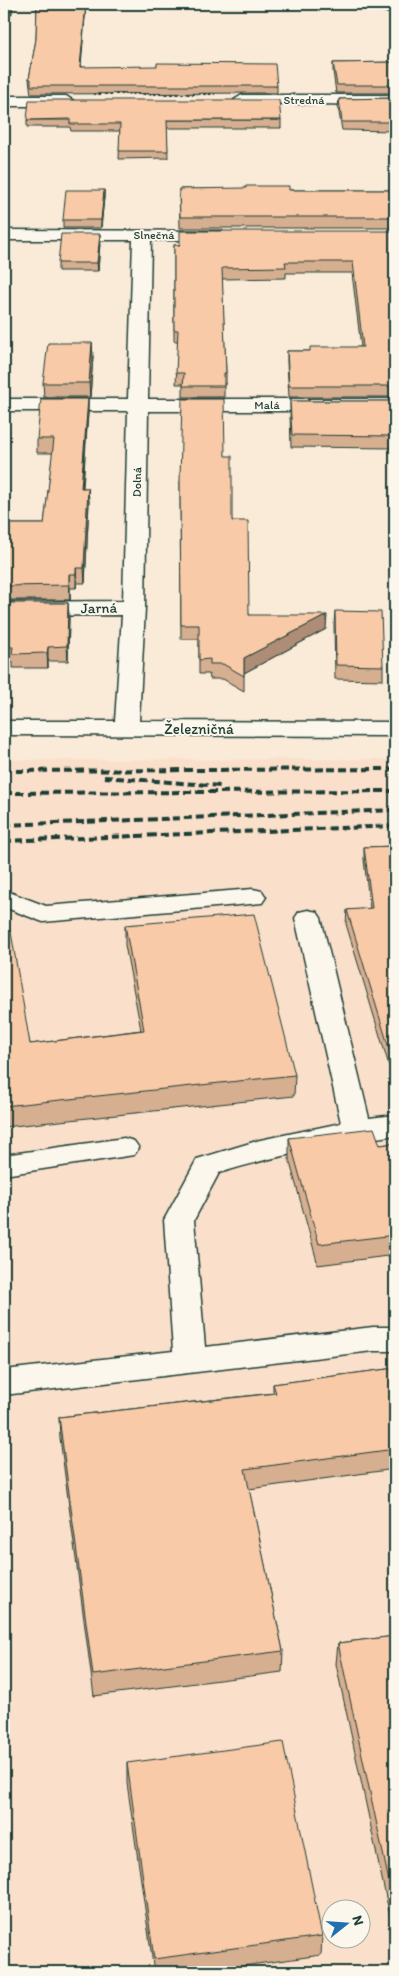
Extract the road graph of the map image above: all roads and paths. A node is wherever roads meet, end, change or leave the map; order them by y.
1 (5, 4) edge
2 (4, 13) edge
3 (87, 97) joint
4 (224, 97) joint
5 (395, 100) edge
6 (4, 101) edge
7 (4, 235) edge
8 (143, 235) junction
9 (230, 235) edge
10 (4, 405) edge
11 (395, 405) edge
12 (138, 406) junction
13 (134, 608) junction
14 (4, 609) edge
15 (4, 728) edge
16 (126, 728) junction
17 (395, 729) edge
18 (252, 897) dead end
19 (4, 898) edge
20 (308, 918) dead end
21 (395, 1125) edge
22 (357, 1130) junction
23 (124, 1148) dead end
24 (4, 1165) edge
25 (395, 1339) edge
26 (190, 1360) junction
27 (4, 1383) edge

1 - 2 street
3 - 4 path
3 - 6 street
4 - 5 street, Stredná
7 - 8 street, Slnečná
8 - 9 street, Slnečná
8 - 12 street, Dolná
10 - 12 street, Malá
11 - 12 street, Malá
12 - 13 street, Dolná
13 - 14 street, Jarná
13 - 16 street, Dolná
15 - 16 street, Železničná
16 - 17 street, Železničná
18 - 19 street
20 - 22 street
21 - 22 street
22 - 26 street
23 - 24 street
25 - 26 street
26 - 27 street

